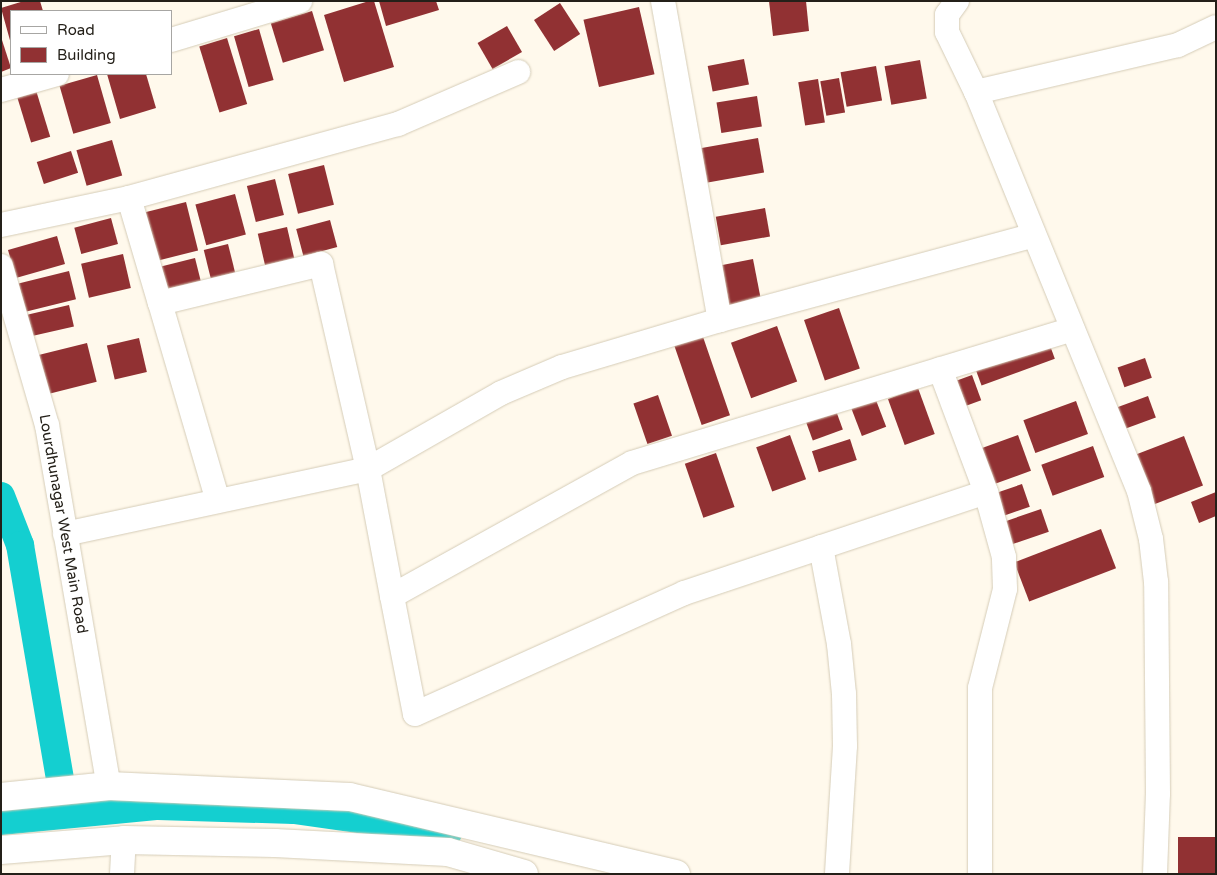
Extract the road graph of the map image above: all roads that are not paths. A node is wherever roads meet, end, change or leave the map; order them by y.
1 (300, 1) edge
2 (663, 1) edge
3 (953, 2) edge
4 (1216, 27) edge
5 (172, 40) edge
6 (518, 72) dead end
7 (54, 75) edge
8 (1, 90) edge
9 (976, 92) junction
10 (129, 198) junction
11 (1, 225) edge
12 (1034, 235) junction
13 (1, 266) edge
14 (160, 303) junction
15 (720, 320) junction
16 (1072, 329) junction
17 (940, 369) junction
18 (368, 469) junction
19 (986, 492) junction
20 (218, 501) junction
21 (66, 534) junction
22 (821, 547) junction
23 (392, 596) junction
24 (110, 786) junction
25 (3, 792) edge
26 (124, 840) junction
27 (1, 850) edge
28 (122, 874) edge
29 (524, 874) edge
30 (676, 874) edge
31 (837, 874) edge
32 (980, 874) edge
33 (1155, 874) edge

1 - 5 street
2 - 15 street
3 - 9 street
4 - 9 street
6 - 10 street
7 - 8 street
9 - 12 street
10 - 11 street
10 - 14 street
12 - 15 street
12 - 16 street
13 - 21 street, Lourdhunagar West Main Road
14 - 18 street
14 - 20 street
15 - 18 street
16 - 17 street
16 - 33 street
17 - 19 street
17 - 23 street
18 - 20 street
18 - 23 street
19 - 22 street
19 - 32 street
20 - 21 street
21 - 24 street, Lourdhunagar West Main Road
22 - 23 street
22 - 31 street
24 - 25 main road
24 - 30 main road
26 - 27 main road
26 - 28 street
26 - 29 main road

